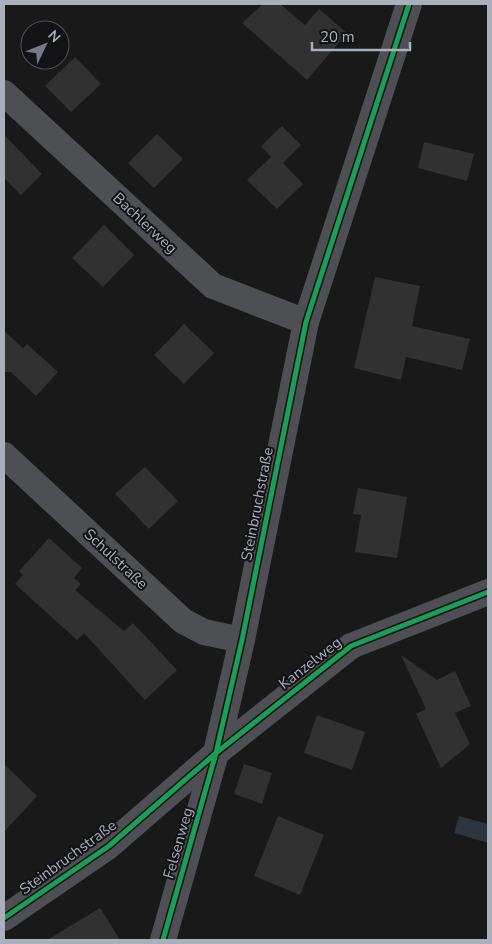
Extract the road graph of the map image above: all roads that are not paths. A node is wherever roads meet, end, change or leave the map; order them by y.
1 (409, 4) edge
2 (4, 93) edge
3 (306, 322) junction
4 (4, 454) edge
5 (488, 592) edge
6 (242, 640) junction
7 (216, 753) junction
8 (4, 918) edge
9 (163, 940) edge

1 - 3 street, Steinbruchstraße
2 - 3 street, Bachlerweg
3 - 6 street, Steinbruchstraße
4 - 6 street, Schulstraße
5 - 7 street, Kanzelweg
6 - 7 street, Steinbruchstraße
7 - 8 street, Steinbruchstraße
7 - 9 street, Felsenweg

